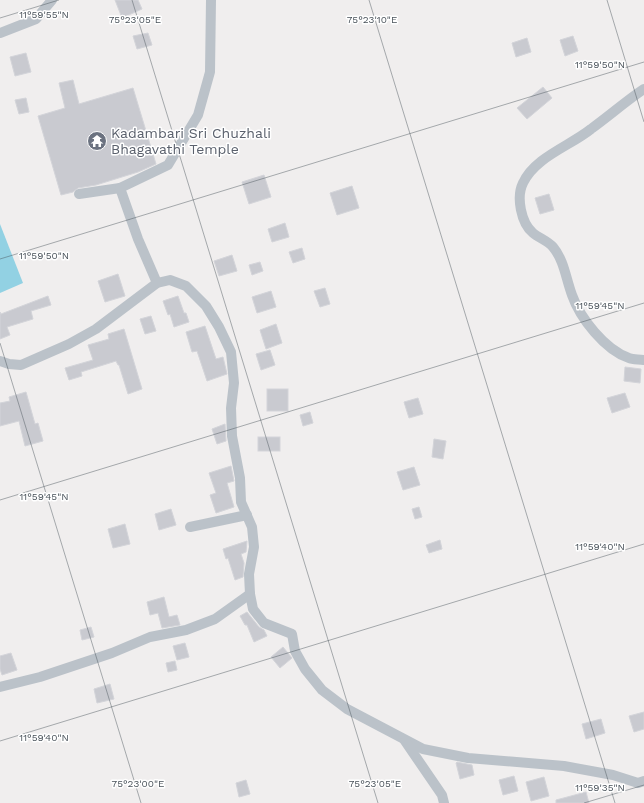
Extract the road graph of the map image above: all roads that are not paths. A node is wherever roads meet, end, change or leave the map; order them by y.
1 (52, 0) edge
2 (211, 0) edge
3 (0, 33) edge
4 (644, 89) edge
5 (120, 188) junction
6 (79, 194) dead end
7 (157, 283) junction
8 (644, 360) edge
9 (0, 361) edge
10 (247, 515) junction
11 (190, 526) dead end
12 (250, 594) junction
13 (0, 687) edge
14 (403, 738) junction
15 (644, 781) edge
16 (444, 803) edge

1 - 3 street
2 - 5 street
4 - 8 street
5 - 6 street
5 - 7 street
7 - 9 street
7 - 10 street
10 - 11 street
10 - 12 street
12 - 13 street
12 - 14 street
14 - 15 street
14 - 16 street

